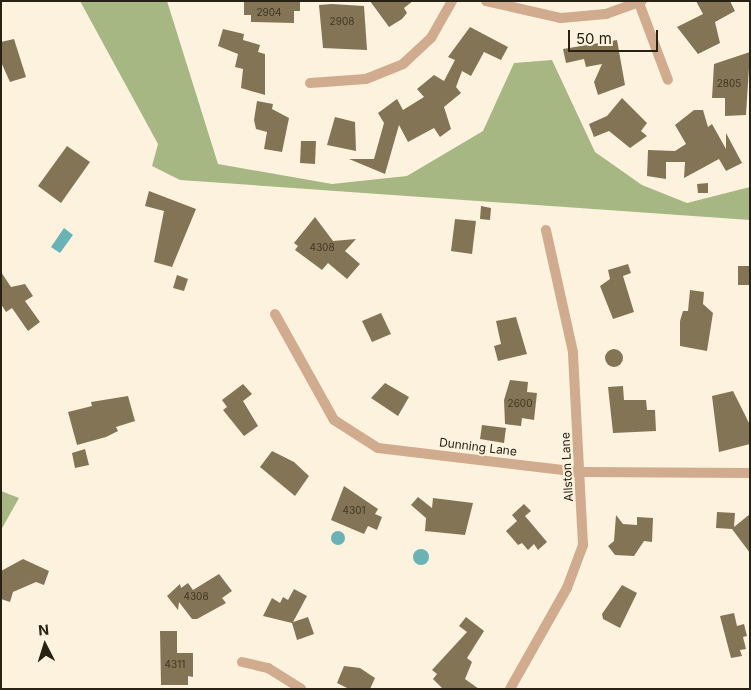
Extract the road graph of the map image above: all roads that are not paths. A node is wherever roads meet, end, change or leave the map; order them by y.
1 (452, 1) edge
2 (486, 1) edge
3 (641, 2) edge
4 (668, 80) dead end
5 (310, 83) dead end
6 (546, 230) dead end
7 (275, 314) dead end
8 (580, 472) junction
9 (750, 473) edge
10 (242, 662) dead end
11 (301, 689) edge
12 (510, 689) edge

1 - 5 street
2 - 3 street
3 - 4 street
6 - 8 street, Allston Lane
7 - 8 street, Dunning Lane
8 - 9 street, Dunning Lane
8 - 12 street, Allston Lane
10 - 11 street

